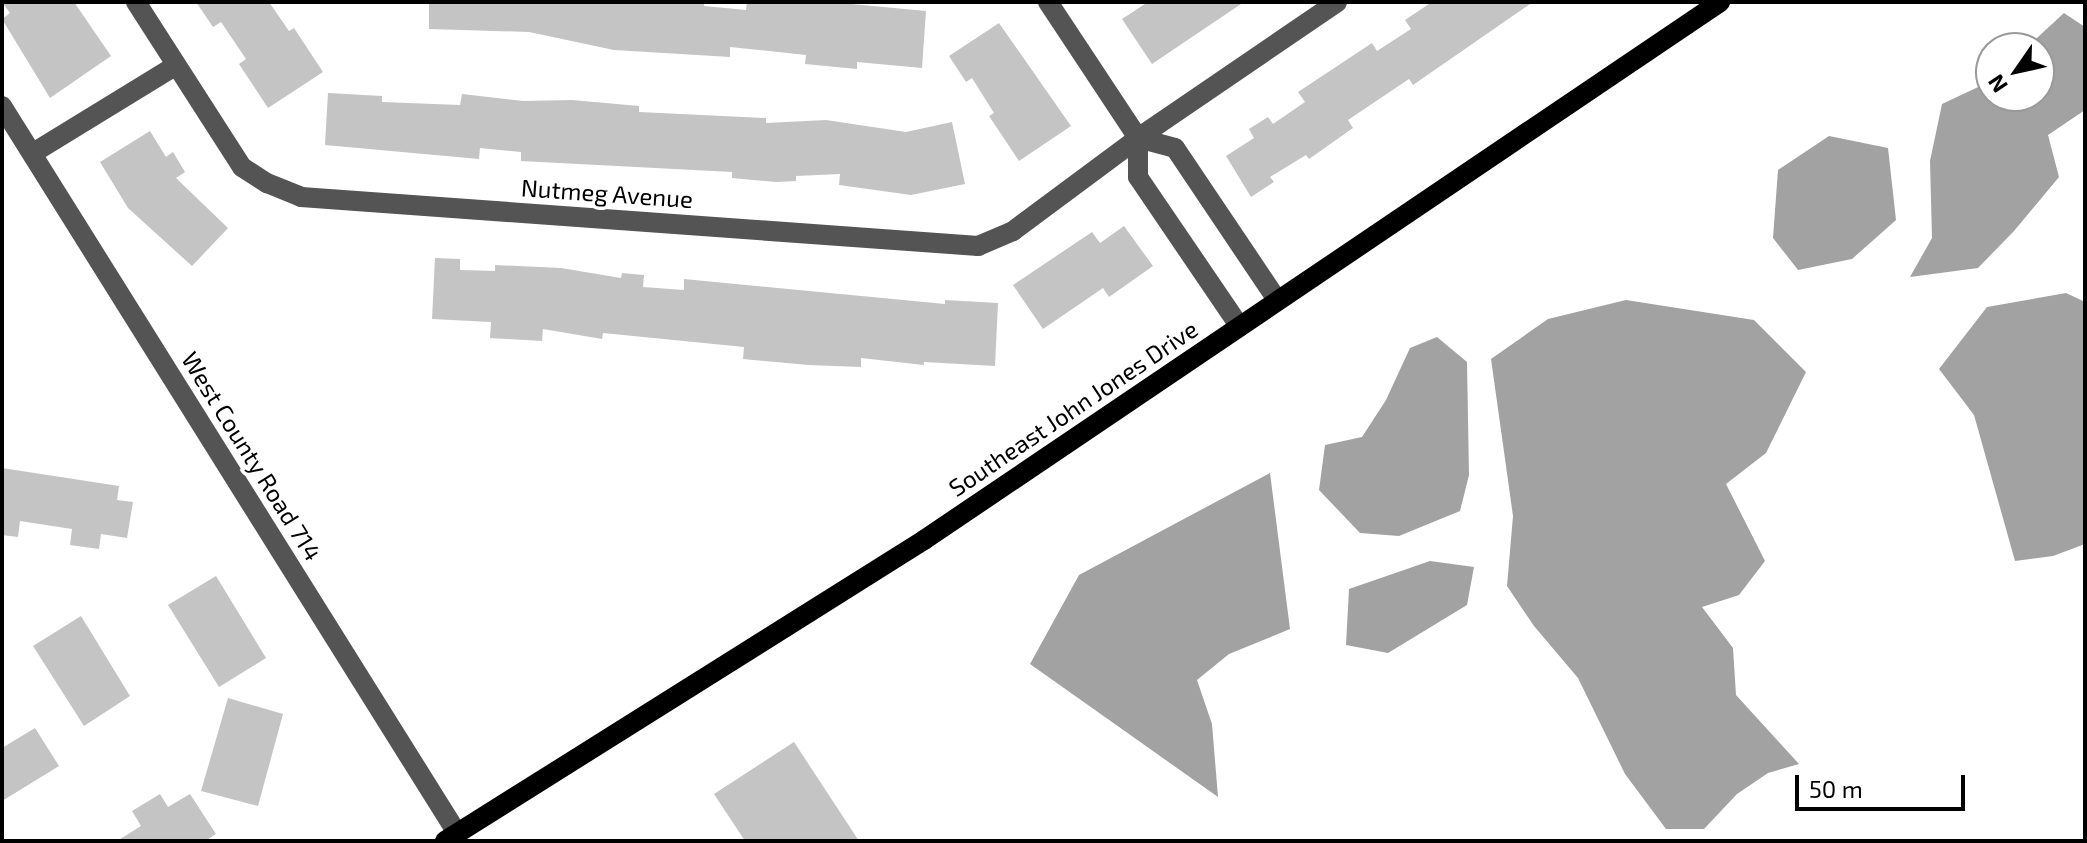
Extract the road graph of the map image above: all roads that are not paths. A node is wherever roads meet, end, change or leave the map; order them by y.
1 (136, 2) edge
2 (1048, 2) edge
3 (1337, 2) edge
4 (1720, 2) edge
5 (175, 66) junction
6 (2, 106) edge
7 (1138, 138) junction
8 (33, 153) junction
9 (1278, 301) junction
10 (1240, 327) junction
11 (451, 837) edge

1 - 5 street, Nutmeg Avenue
2 - 7 street
3 - 7 street, Nutmeg Avenue
4 - 9 main road, Southeast John Jones Drive
5 - 7 street, Nutmeg Avenue
5 - 8 street
6 - 8 street, West County Road 714
7 - 9 street
7 - 10 street
8 - 11 street, West County Road 714
9 - 10 main road, Southeast John Jones Drive
10 - 11 main road, Southeast John Jones Drive

